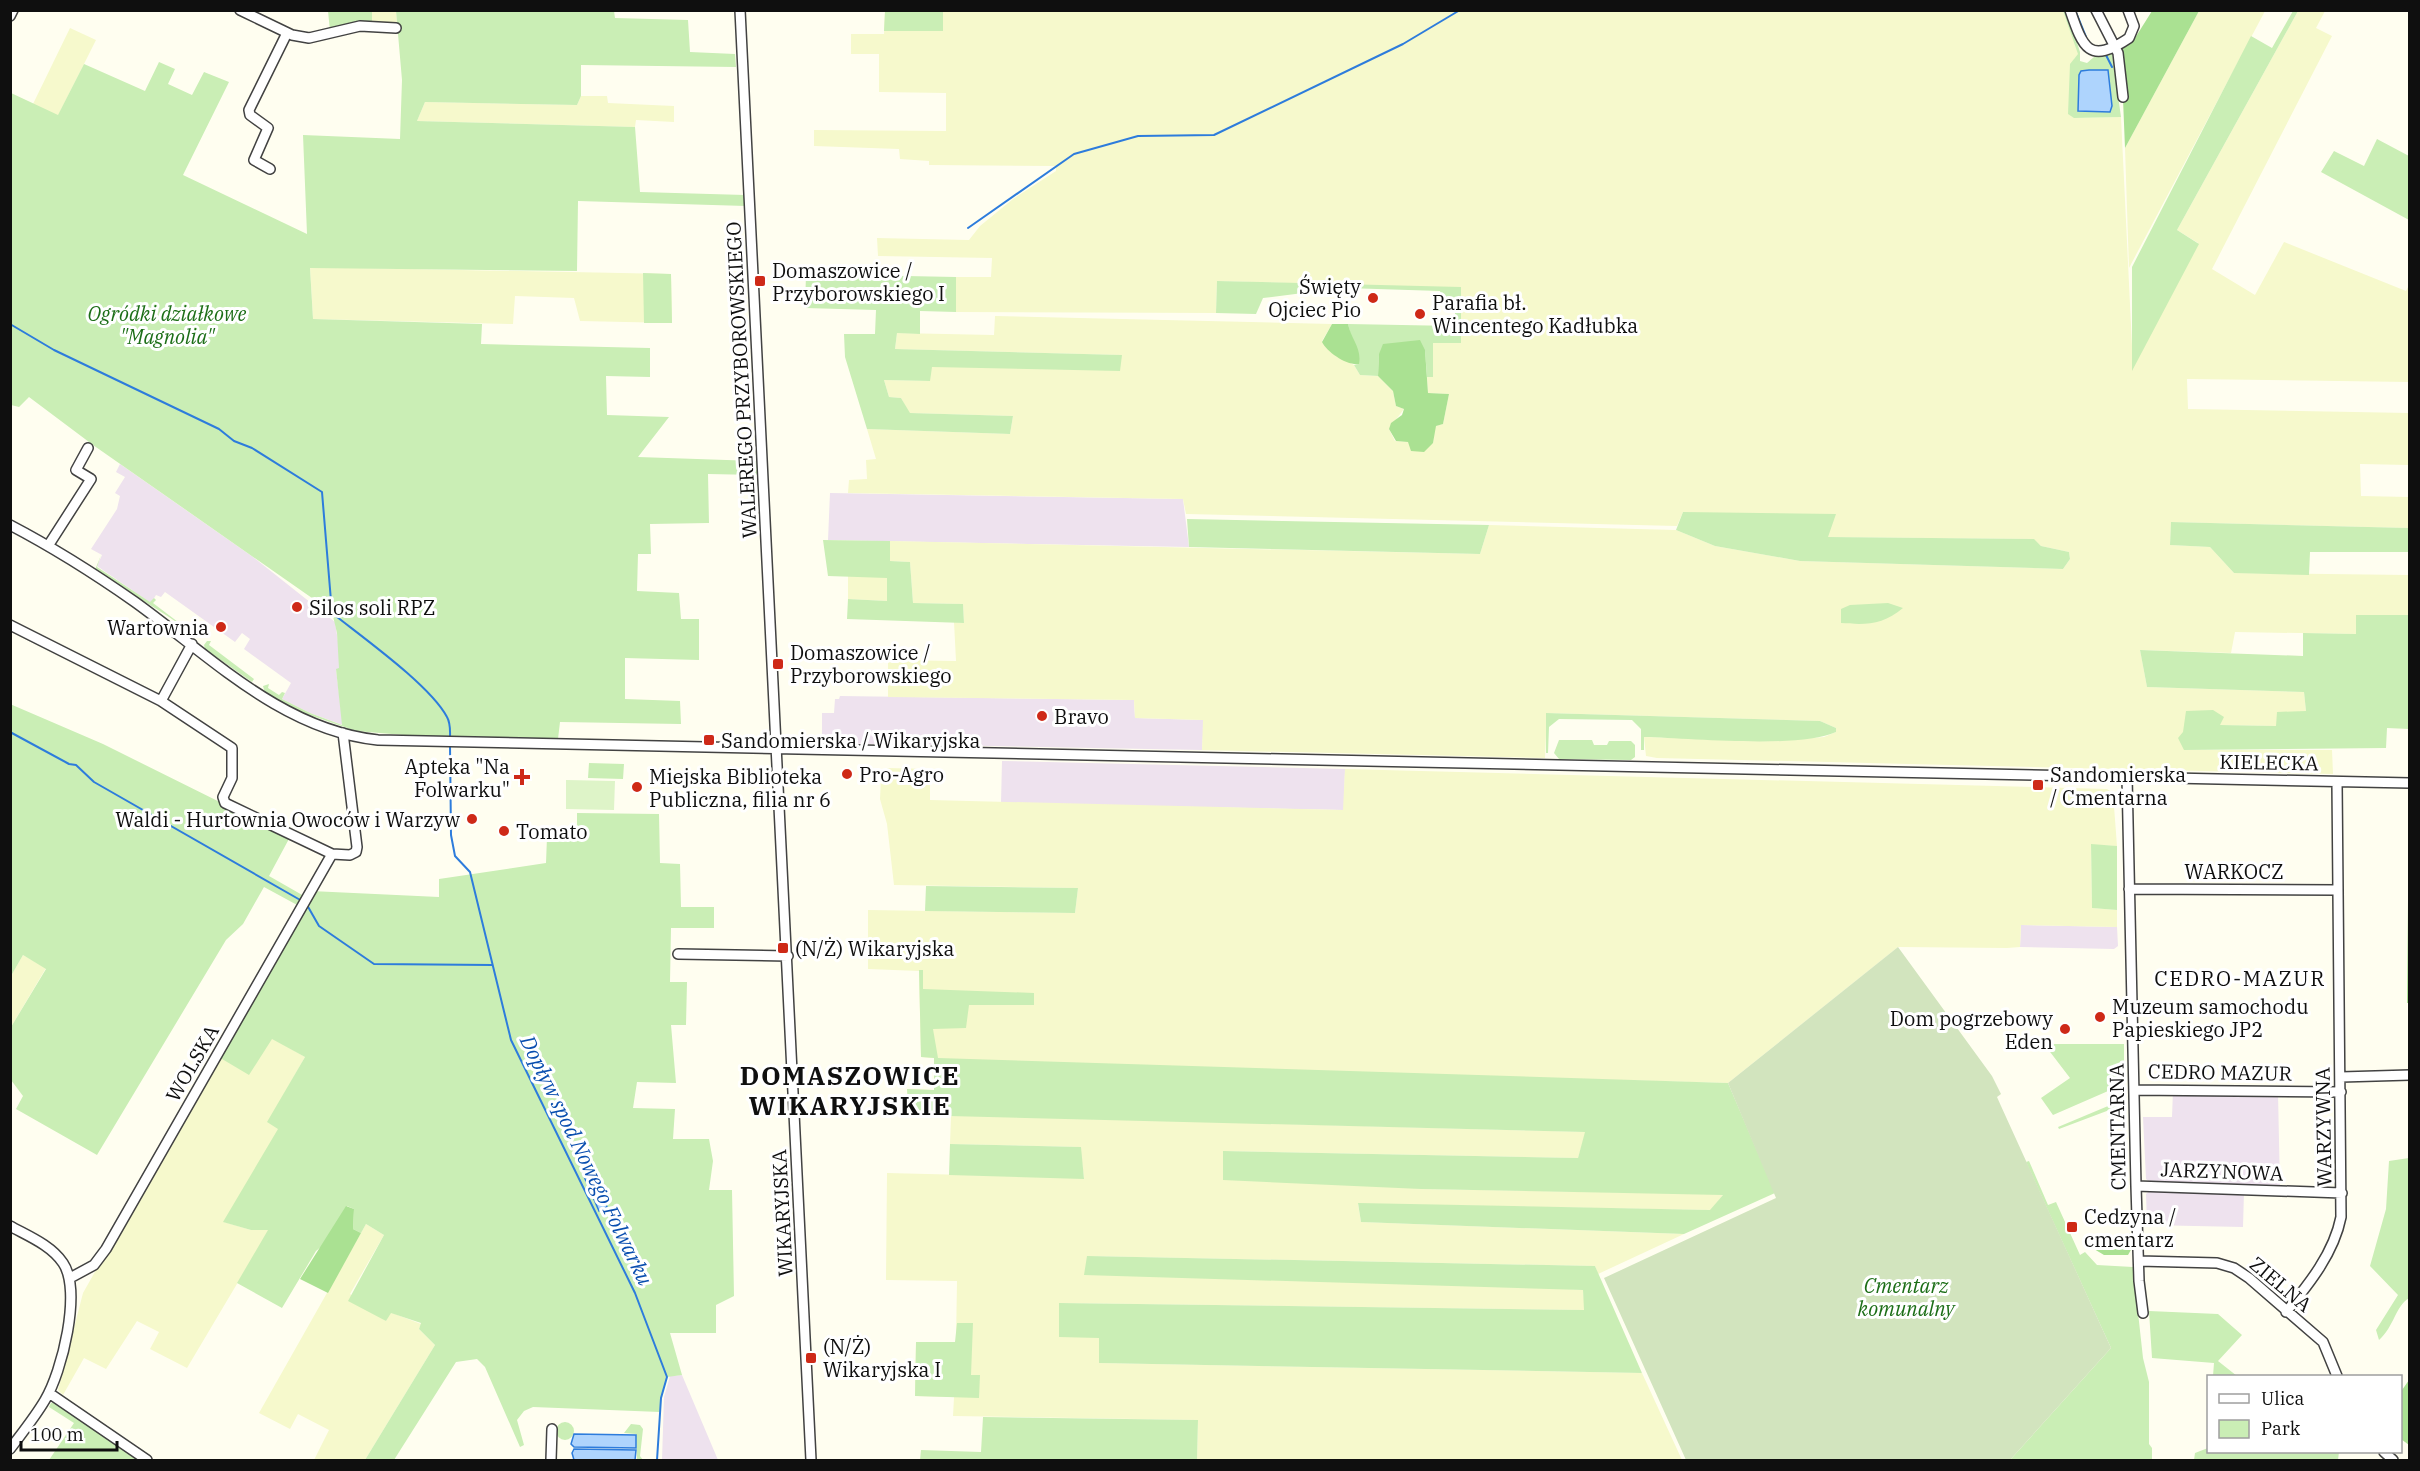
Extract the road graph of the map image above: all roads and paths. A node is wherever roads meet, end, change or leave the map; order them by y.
1 (13, 10) edge
2 (240, 10) edge
3 (740, 10) edge
4 (2070, 10) edge
5 (2096, 10) edge
6 (2128, 10) edge
7 (257, 14) edge
8 (10, 16) edge
9 (396, 28) dead end
10 (290, 34) junction
11 (2114, 45) junction
12 (2123, 97) dead end
13 (270, 169) dead end
14 (88, 448) dead end
15 (10, 525) edge
16 (48, 546) junction
17 (10, 625) edge
18 (192, 644) junction
19 (161, 701) junction
20 (344, 733) junction
21 (778, 748) junction
22 (2127, 777) junction
23 (2337, 782) junction
24 (2409, 783) edge
25 (332, 854) junction
26 (2129, 889) junction
27 (2338, 890) junction
28 (678, 954) dead end
29 (788, 956) junction
30 (2409, 1075) edge
31 (2341, 1077) junction
32 (2134, 1090) junction
33 (2341, 1092) junction
34 (2136, 1186) junction
35 (2342, 1194) junction
36 (10, 1226) edge
37 (2139, 1261) junction
38 (70, 1278) junction
39 (2286, 1312) junction
40 (2143, 1313) dead end
41 (2336, 1375) edge
42 (49, 1393) junction
43 (552, 1429) dead end
44 (10, 1449) edge
45 (144, 1460) edge
46 (551, 1461) edge
47 (811, 1461) edge

1 - 8 street
2 - 7 street
3 - 21 street, WALEREGO PRZYBOROWSKIEGO
4 - 11 street
5 - 11 street
6 - 11 street
7 - 10 street
9 - 10 street
10 - 13 street
11 - 12 street
14 - 16 street
15 - 16 street, KIELECKA
16 - 18 street, KIELECKA
17 - 19 street
18 - 19 street
18 - 20 street, KIELECKA
19 - 25 street
20 - 21 street, KIELECKA
20 - 25 street
21 - 22 street, KIELECKA
21 - 29 street, WIKARYJSKA
22 - 23 street, KIELECKA
22 - 26 street, CMENTARNA
23 - 24 street, KIELECKA
23 - 27 street, WARZYWNA
25 - 38 street, WOLSKA
26 - 27 street, WARKOCZ
26 - 32 street, CMENTARNA
27 - 31 street, WARZYWNA
28 - 29 street
29 - 47 street, WIKARYJSKA
30 - 31 street
31 - 33 street, WARZYWNA
32 - 33 street, CEDRO MAZUR
32 - 34 street, CMENTARNA
33 - 35 street, WARZYWNA
34 - 35 street, JARZYNOWA
34 - 37 street, CMENTARNA
35 - 39 street, WARZYWNA
36 - 38 street
37 - 39 street, ZIELNA
37 - 40 street, CMENTARNA
38 - 42 street
39 - 41 street, ZIELNA
42 - 44 street
42 - 45 street
43 - 46 street

